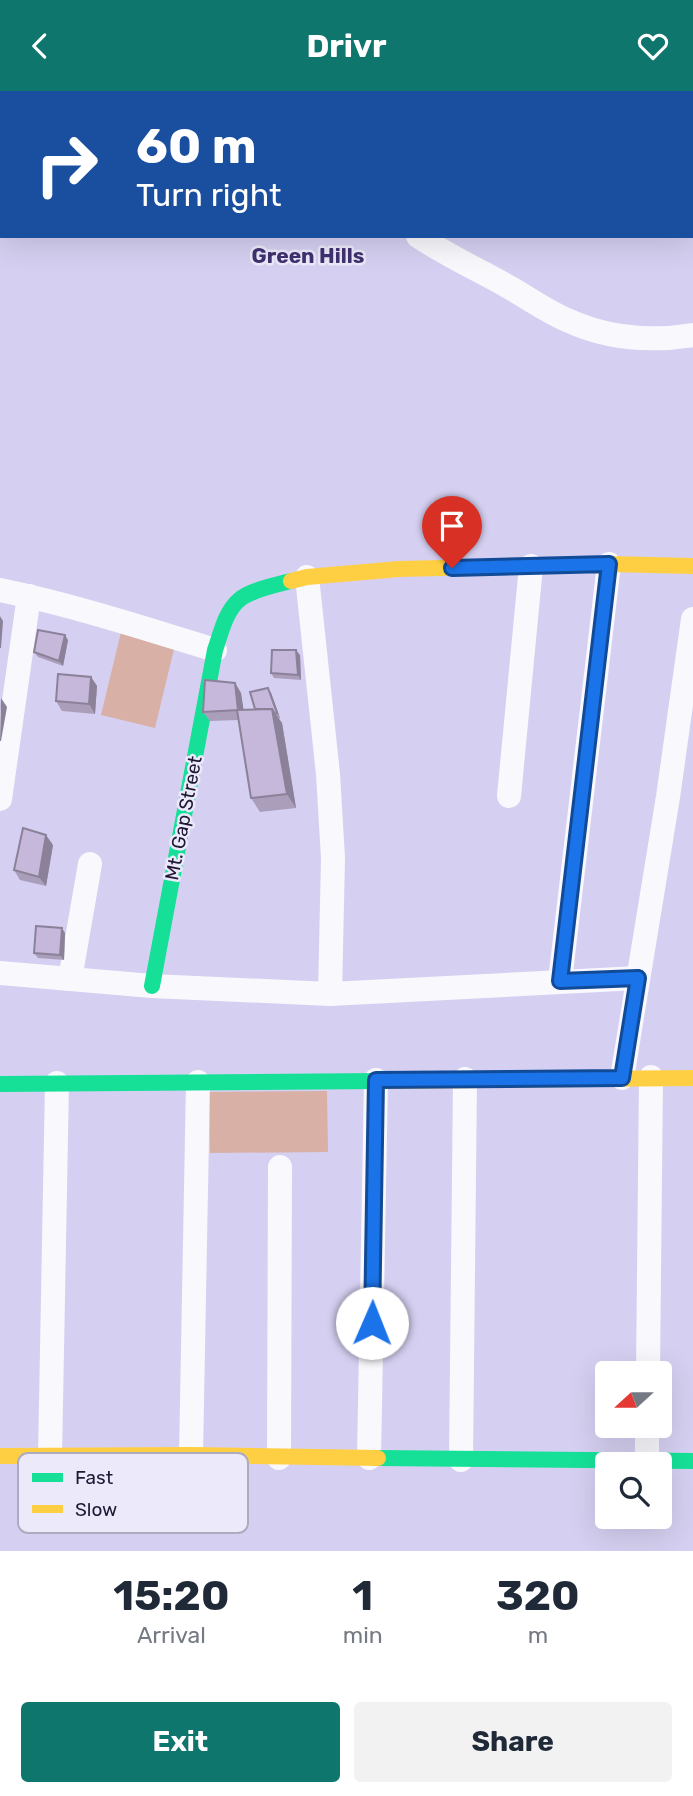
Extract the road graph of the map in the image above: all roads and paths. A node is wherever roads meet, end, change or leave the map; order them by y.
1 (421, 238) edge
2 (693, 335) edge
3 (609, 564) junction
4 (531, 566) junction
5 (693, 566) edge
6 (306, 577) junction
7 (0, 590) edge
8 (29, 596) junction
9 (693, 619) edge
10 (215, 650) junction
11 (509, 796) dead end
12 (0, 799) edge
13 (90, 864) dead end
14 (0, 973) edge
15 (638, 978) junction
16 (70, 979) junction
17 (560, 981) junction
18 (152, 986) junction
19 (330, 994) junction
20 (651, 1077) junction
21 (622, 1078) junction
22 (693, 1078) edge
23 (465, 1079) junction
24 (376, 1080) junction
25 (198, 1082) junction
26 (57, 1083) junction
27 (0, 1084) edge
28 (280, 1167) dead end
29 (648, 1361) edge
30 (50, 1453) edge
31 (191, 1453) edge
32 (0, 1456) edge
33 (18, 1456) edge
34 (248, 1457) edge
35 (279, 1458) junction
36 (369, 1458) junction
37 (461, 1460) junction
38 (595, 1461) edge
39 (672, 1461) edge
40 (693, 1461) edge

1 - 2 street
3 - 4 street, Mt. Gap Street
3 - 5 street, Mt. Gap Street
3 - 17 street
4 - 6 street, Mt. Gap Street
4 - 11 street
6 - 10 street, Mt. Gap Street
6 - 19 street
7 - 8 street
8 - 10 street
8 - 12 street
9 - 15 street
10 - 18 street, Mt. Gap Street
13 - 16 street
14 - 16 street
15 - 17 street
15 - 21 street
16 - 18 street
17 - 19 street
18 - 19 street
20 - 21 street
20 - 22 street
20 - 29 street
21 - 23 street
23 - 24 street
23 - 37 street
24 - 25 street
24 - 36 street
25 - 26 street
25 - 31 street
26 - 27 street
26 - 30 street
28 - 35 street
32 - 33 street
34 - 35 street
35 - 36 street
36 - 37 street
37 - 38 street
39 - 40 street

